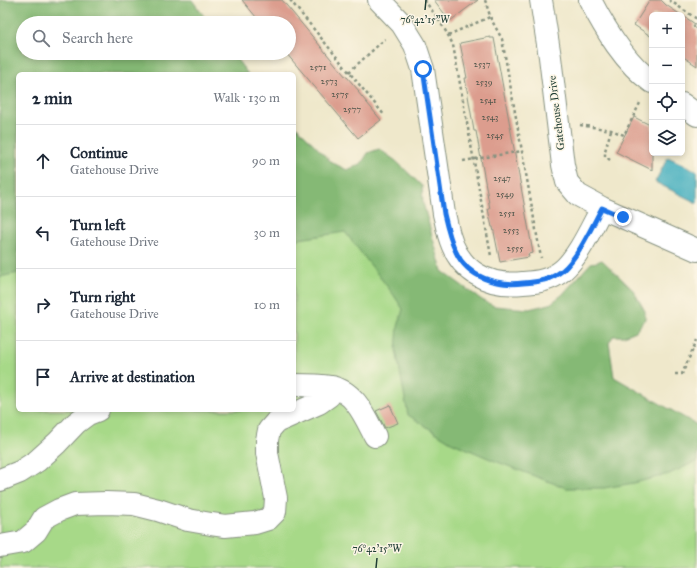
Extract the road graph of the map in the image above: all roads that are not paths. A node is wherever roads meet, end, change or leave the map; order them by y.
1 (380, 0) edge
2 (541, 0) edge
3 (590, 0) edge
4 (649, 80) edge
5 (685, 106) edge
6 (697, 115) edge
7 (602, 208) junction
8 (697, 250) edge
9 (296, 385) edge
10 (332, 387) junction
11 (93, 412) edge
12 (375, 436) dead end
13 (0, 480) edge
14 (0, 546) edge

1 - 7 street
2 - 7 street, Gatehouse Drive
3 - 4 street
5 - 6 street
7 - 8 street, Gatehouse Drive
9 - 10 street
10 - 12 street
10 - 14 street
11 - 13 street

